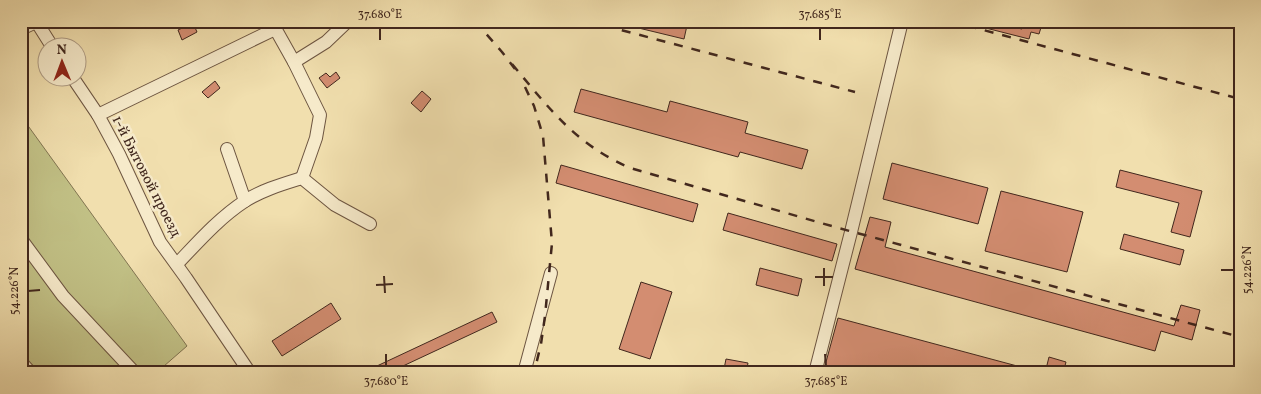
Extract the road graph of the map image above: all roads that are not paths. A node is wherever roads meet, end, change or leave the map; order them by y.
1 (348, 21) edge
2 (902, 21) edge
3 (37, 22) edge
4 (273, 25) edge
5 (21, 29) edge
6 (47, 38) edge
7 (294, 62) junction
8 (80, 88) edge
9 (98, 115) junction
10 (227, 149) dead end
11 (302, 178) junction
12 (245, 201) junction
13 (370, 224) dead end
14 (21, 240) edge
15 (177, 264) junction
16 (551, 273) dead end
17 (21, 362) edge
18 (32, 373) edge
19 (135, 373) edge
20 (250, 373) edge
21 (524, 373) edge
22 (815, 373) edge

1 - 7 street
2 - 22 street
3 - 5 street
3 - 6 street
4 - 7 street
4 - 9 street
7 - 11 street
8 - 9 street, 1-й Бытовой проезд
9 - 15 street, 1-й Бытовой проезд
10 - 12 street
11 - 12 street
11 - 13 street
12 - 15 street
14 - 19 street
15 - 20 street, 1-й Бытовой проезд
16 - 21 street
17 - 18 street

